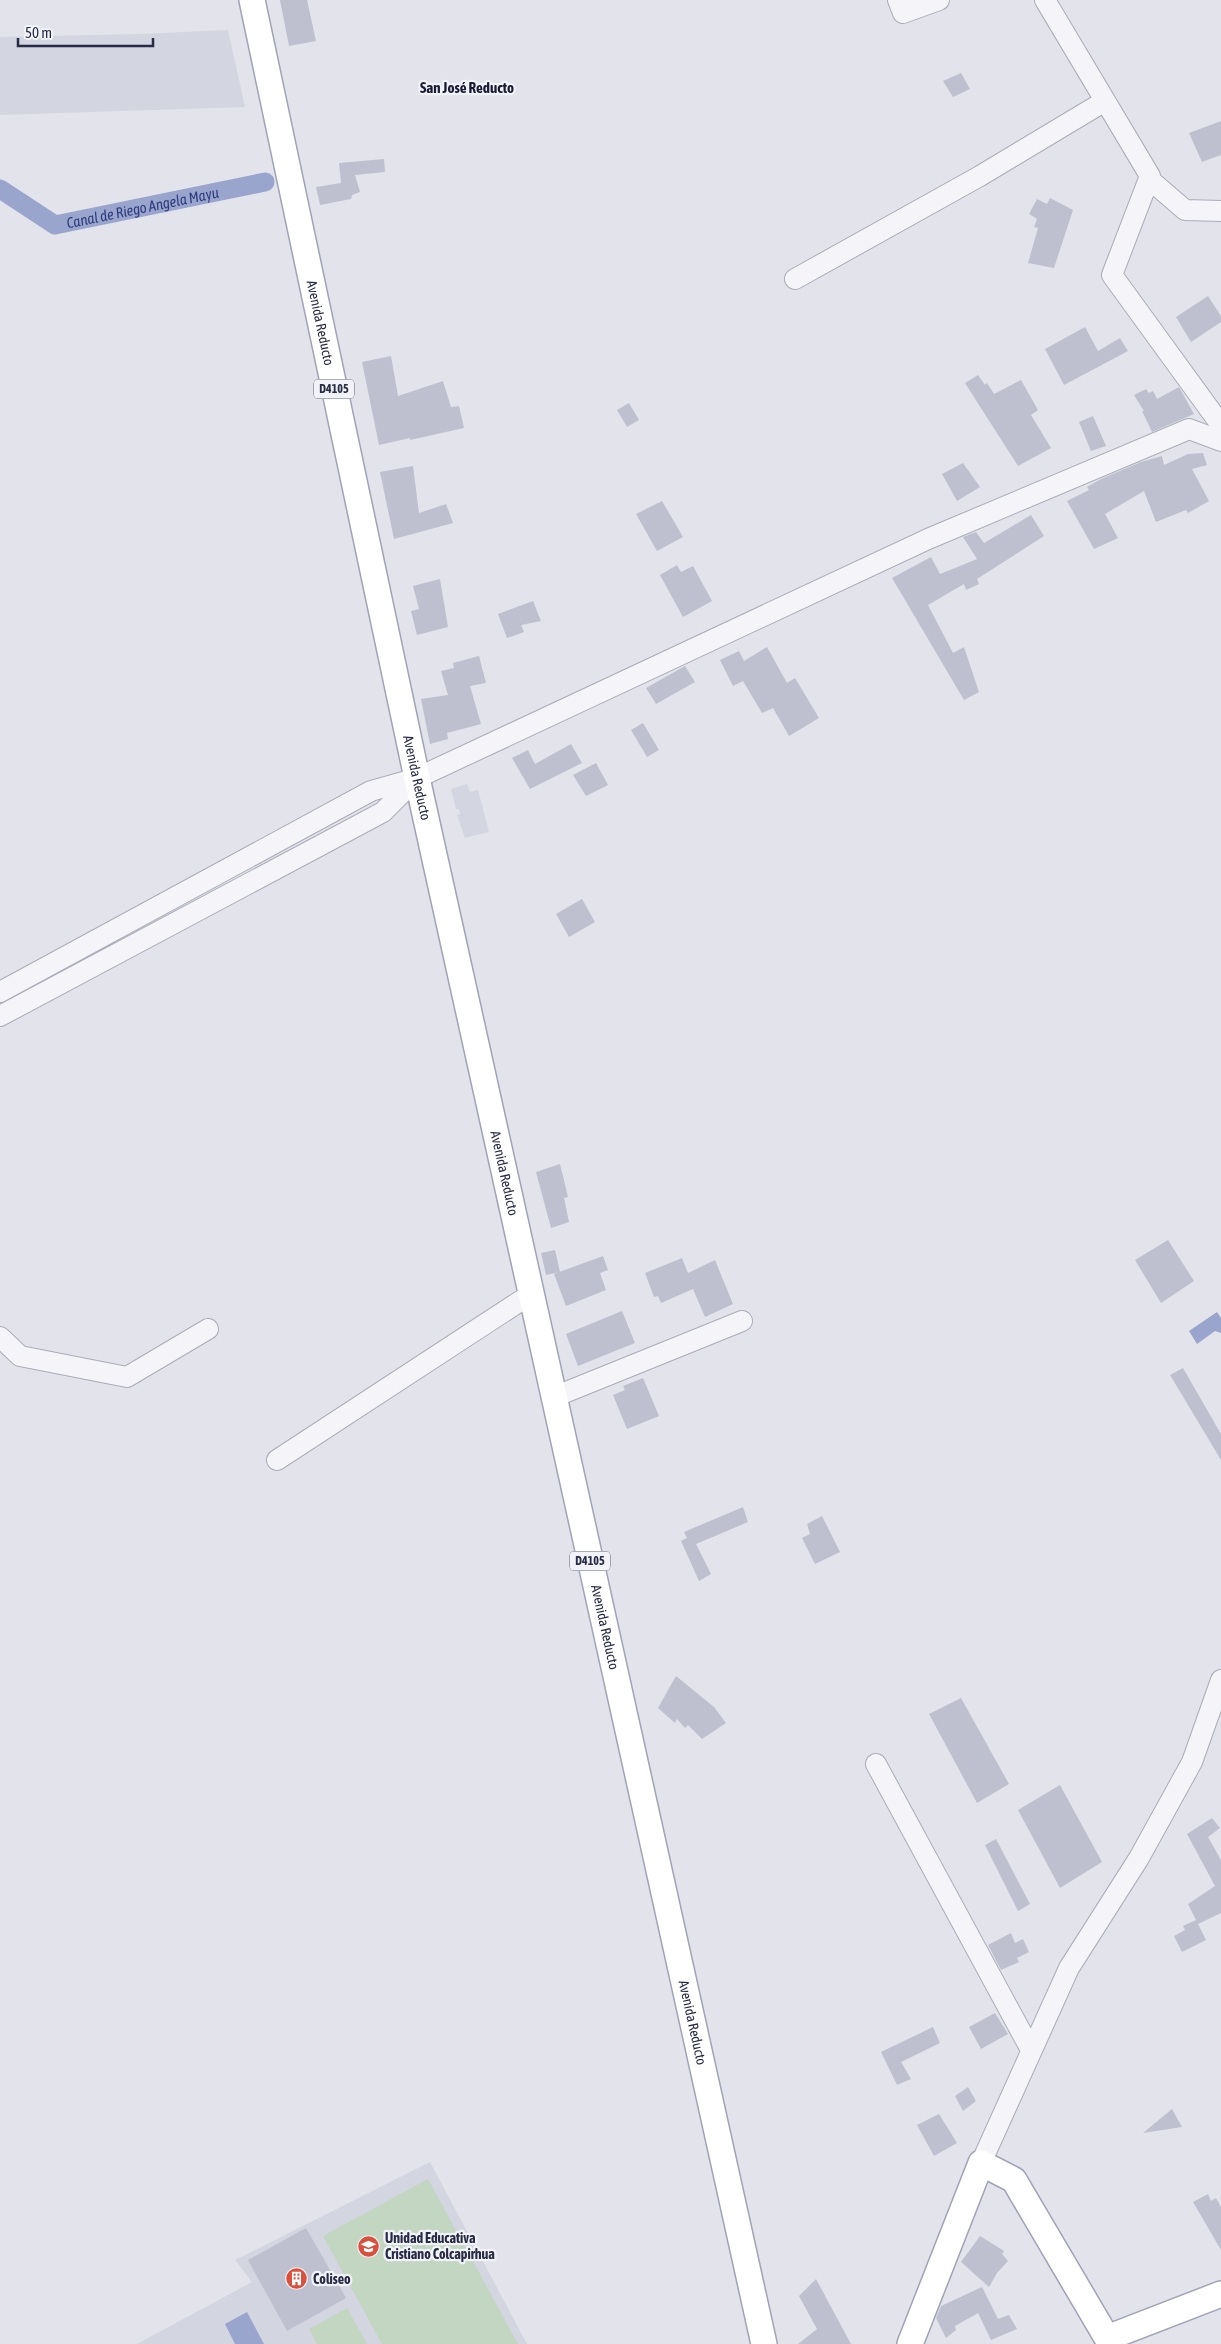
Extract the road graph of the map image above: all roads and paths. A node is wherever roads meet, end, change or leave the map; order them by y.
1 (252, 0) edge
2 (898, 0) edge
3 (938, 0) edge
4 (1045, 0) edge
5 (1105, 101) junction
6 (1149, 179) junction
7 (1221, 211) edge
8 (795, 279) dead end
9 (1221, 425) edge
10 (1221, 441) edge
11 (417, 778) junction
12 (61, 959) junction
13 (72, 977) junction
14 (0, 992) edge
15 (0, 1016) edge
16 (531, 1294) junction
17 (742, 1321) dead end
18 (208, 1329) dead end
19 (0, 1337) edge
20 (554, 1397) junction
21 (277, 1460) dead end
22 (1221, 1680) edge
23 (876, 1764) dead end
24 (1031, 2050) junction
25 (981, 2162) junction
26 (1221, 2294) edge
27 (1109, 2341) edge
28 (764, 2344) edge
29 (910, 2344) edge

1 - 11 main road, Avenida Reducto / D4105
2 - 3 street
4 - 5 street
5 - 6 street
5 - 8 street
6 - 7 street
6 - 9 street
10 - 11 street
11 - 12 street
11 - 13 street
11 - 16 main road, Avenida Reducto / D4105
12 - 13 street
12 - 14 street
13 - 15 street
16 - 20 main road, Avenida Reducto / D4105
16 - 21 street
17 - 20 street
18 - 19 street
20 - 28 main road, Avenida Reducto / D4105
22 - 24 street
23 - 24 street
24 - 25 street
25 - 27 main road
25 - 29 main road
26 - 27 main road

